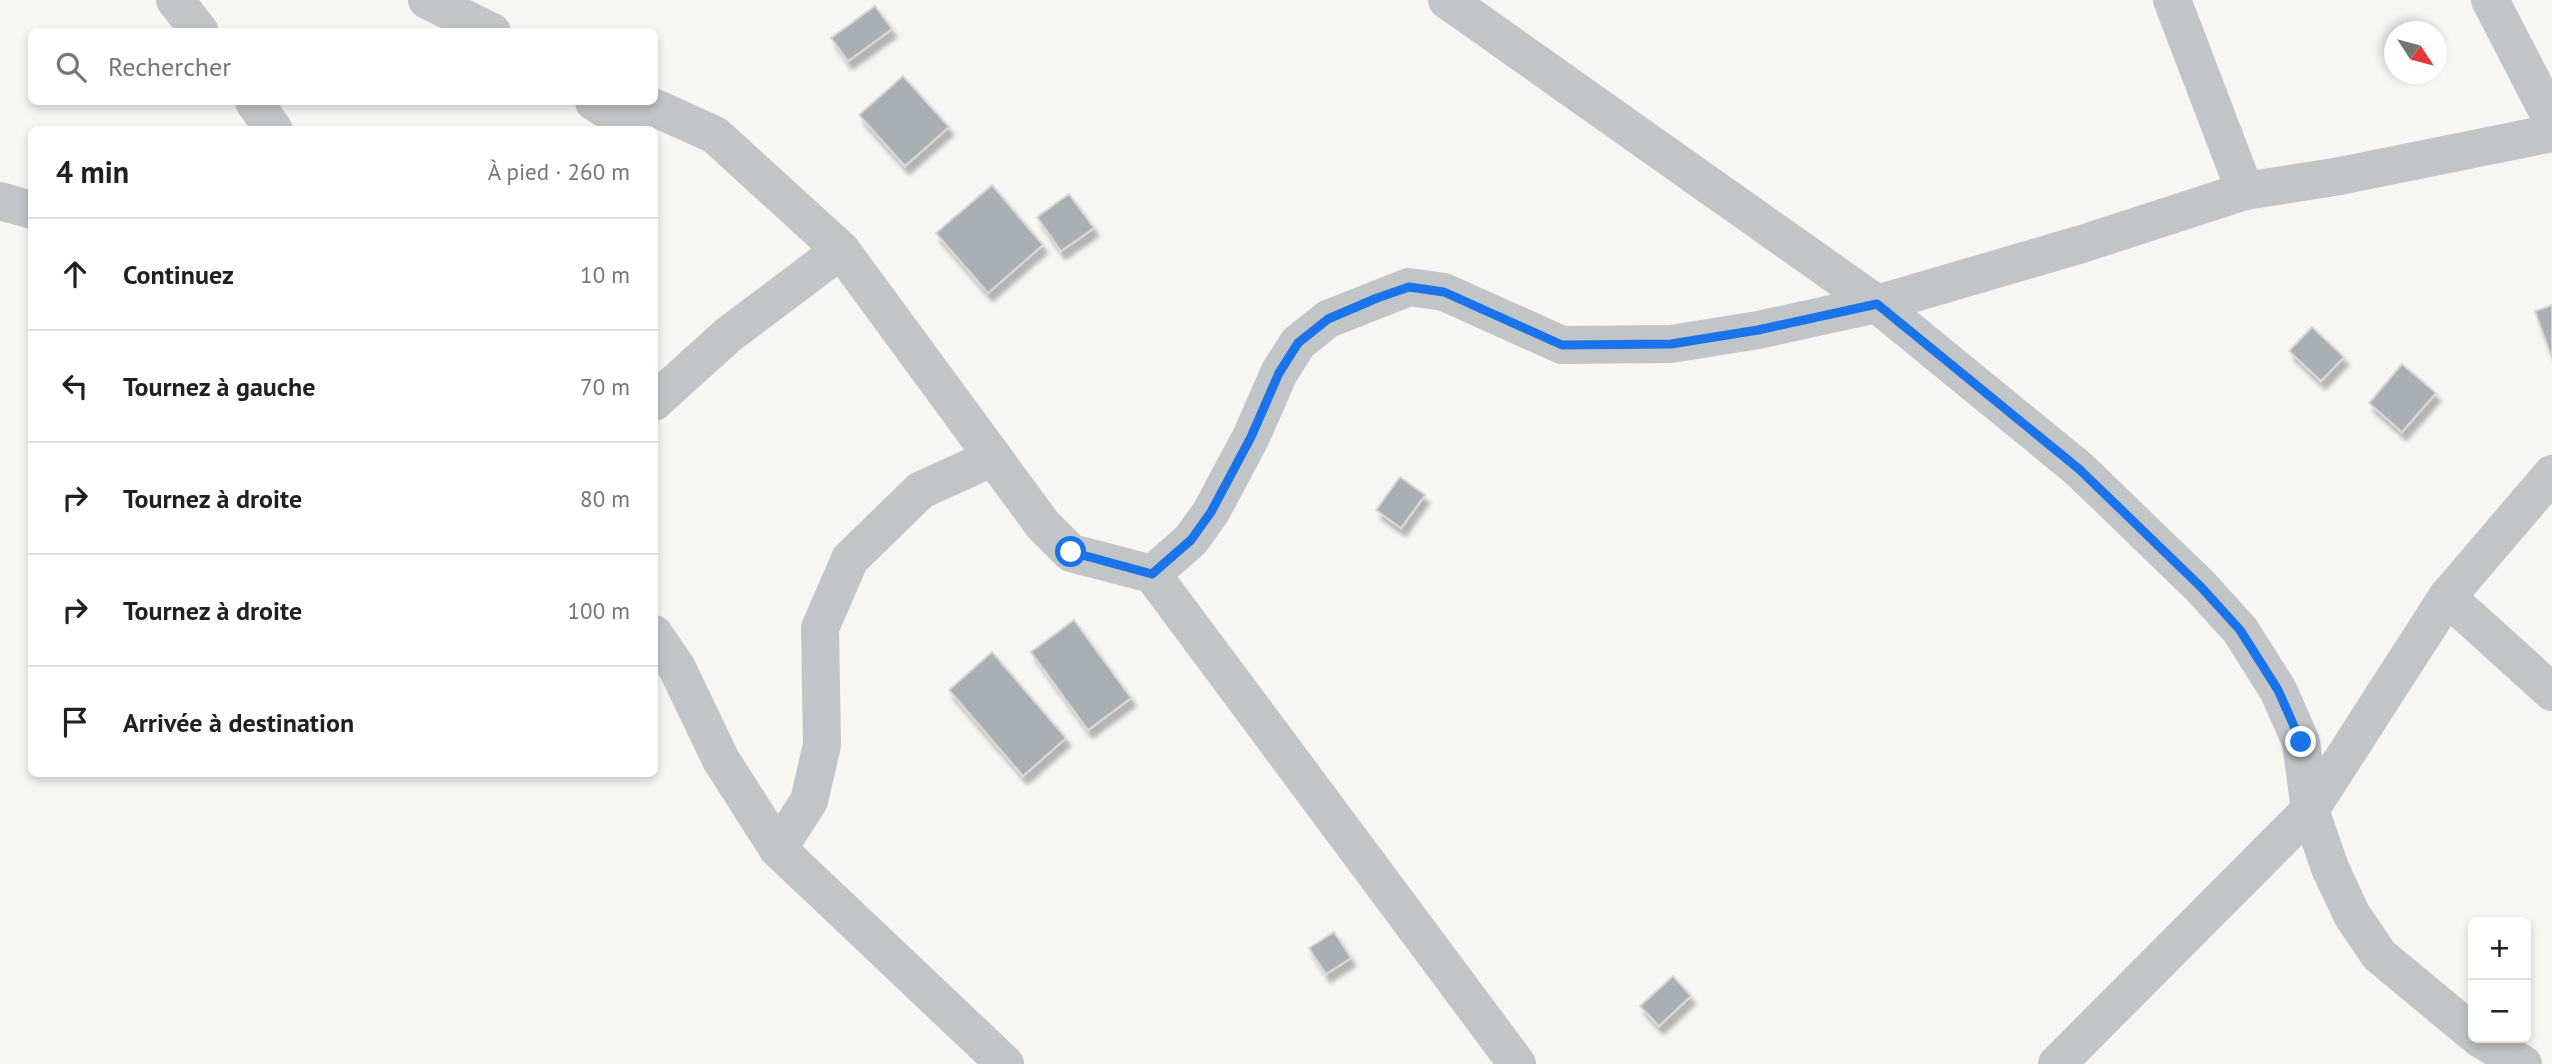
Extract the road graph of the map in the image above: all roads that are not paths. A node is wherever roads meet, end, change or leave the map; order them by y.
1 (175, 0) edge
2 (428, 0) edge
3 (1447, 0) edge
4 (2172, 0) edge
5 (2490, 0) edge
6 (197, 28) edge
7 (484, 28) edge
8 (256, 105) edge
9 (599, 105) edge
10 (2552, 120) edge
11 (271, 126) edge
12 (2552, 133) edge
13 (2245, 191) junction
14 (0, 201) edge
15 (28, 209) edge
16 (841, 250) junction
17 (1877, 304) junction
18 (658, 398) edge
19 (992, 458) junction
20 (2552, 474) edge
21 (1152, 574) junction
22 (2447, 597) junction
23 (658, 640) edge
24 (2552, 692) edge
25 (2310, 810) junction
26 (778, 849) junction
27 (2468, 1029) edge
28 (2487, 1043) edge
29 (1005, 1064) edge
30 (1517, 1064) edge
31 (2057, 1064) edge
32 (2523, 1064) edge

1 - 6 street
2 - 7 street
3 - 17 street
4 - 13 street
5 - 10 street
8 - 11 street
9 - 16 street
12 - 13 street
13 - 17 street
14 - 15 street
16 - 18 street
16 - 19 street
17 - 21 street
17 - 25 street
19 - 21 street
19 - 26 street
20 - 22 street
21 - 30 street
22 - 24 street
22 - 25 street
23 - 26 street
25 - 27 street
25 - 31 street
26 - 29 street
28 - 32 street

